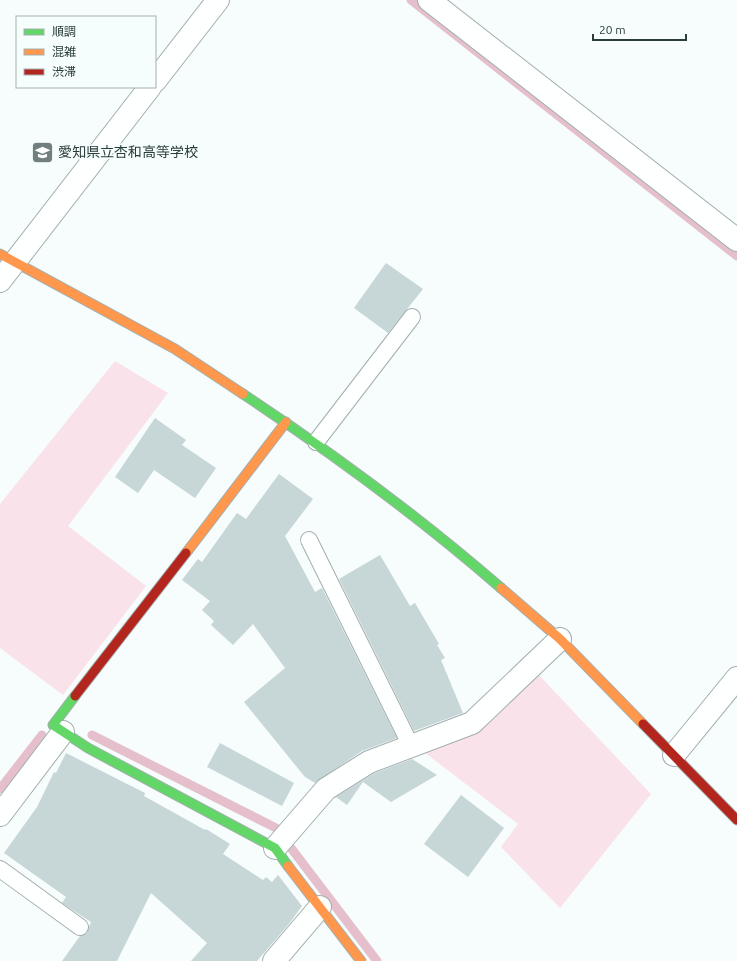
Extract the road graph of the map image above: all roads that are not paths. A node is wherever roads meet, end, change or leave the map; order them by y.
1 (218, 0) edge
2 (429, 0) edge
3 (156, 80) edge
4 (149, 88) edge
5 (737, 240) edge
6 (7, 258) edge
7 (0, 281) edge
8 (412, 317) dead end
9 (286, 422) junction
10 (316, 442) junction
11 (309, 540) dead end
12 (560, 639) junction
13 (737, 678) edge
14 (62, 732) junction
15 (411, 746) junction
16 (674, 755) junction
17 (0, 815) edge
18 (737, 820) edge
19 (275, 848) junction
20 (0, 869) edge
21 (320, 907) junction
22 (80, 927) dead end
23 (274, 961) edge
24 (361, 961) edge

1 - 3 street
2 - 5 street
4 - 6 street
6 - 7 street
6 - 9 street
8 - 10 lane
9 - 10 street
9 - 14 street
10 - 12 street
11 - 15 lane
12 - 15 street
12 - 16 street
13 - 16 street
14 - 17 street
14 - 19 street
15 - 19 street
16 - 18 street
19 - 21 street
20 - 22 lane
21 - 23 street
21 - 24 street

